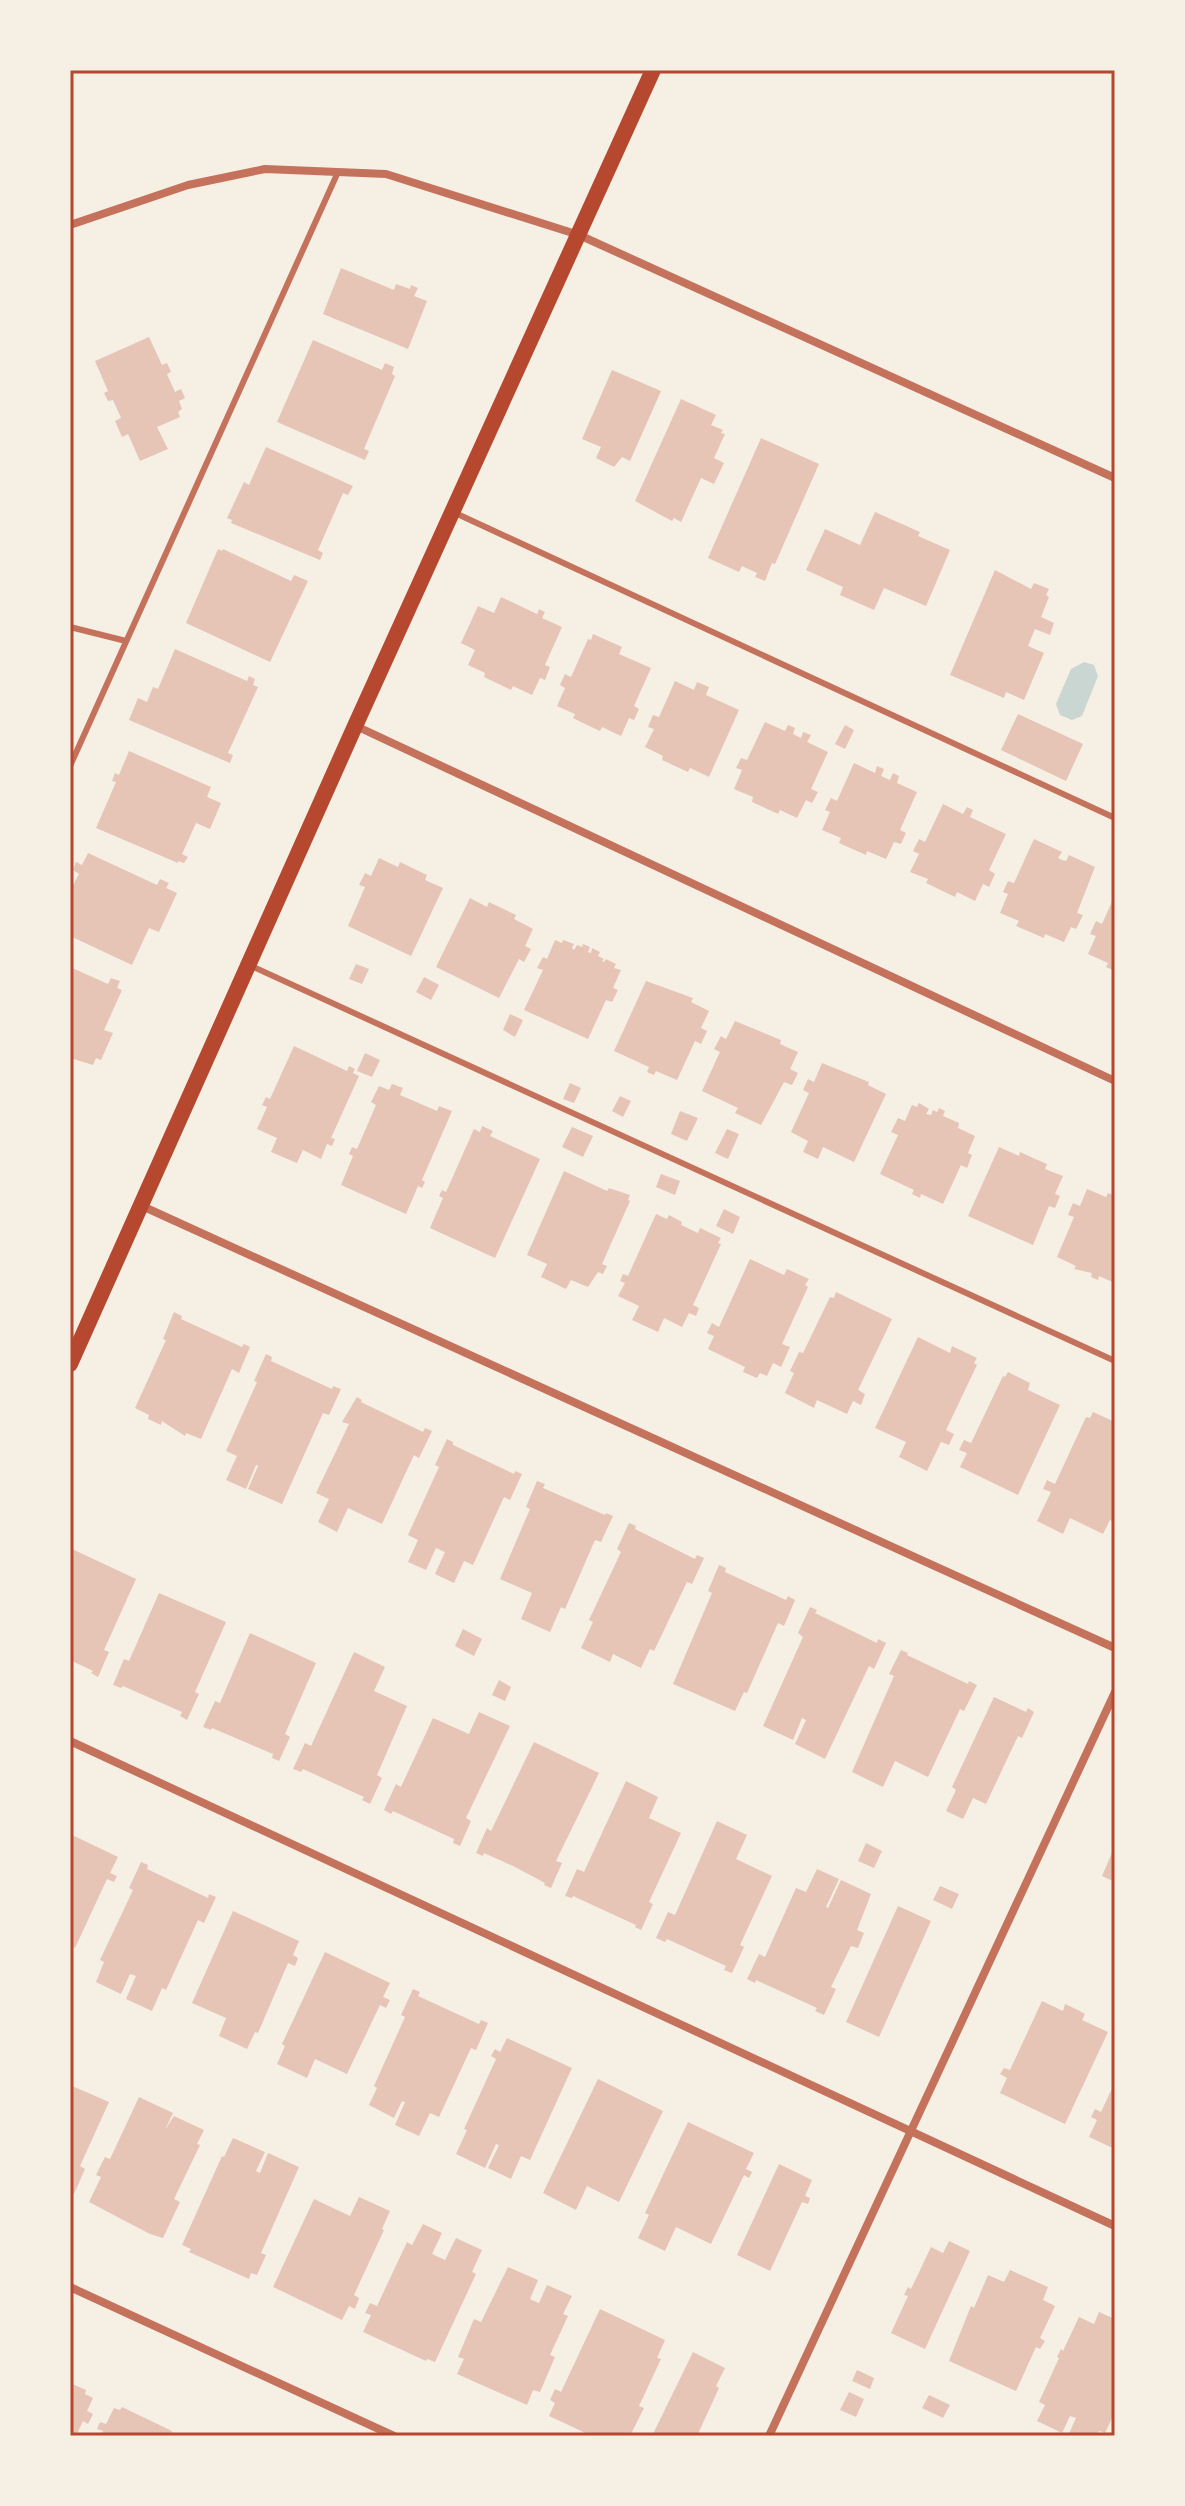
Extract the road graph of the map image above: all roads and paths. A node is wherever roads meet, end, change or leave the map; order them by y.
1 (653, 70) edge
2 (338, 172) junction
3 (70, 225) edge
4 (579, 235) junction
5 (1115, 478) edge
6 (453, 512) junction
7 (70, 627) edge
8 (126, 641) junction
9 (355, 726) junction
10 (70, 766) edge
11 (1115, 818) edge
12 (249, 965) junction
13 (1115, 1081) edge
14 (142, 1206) junction
15 (1115, 1361) edge
16 (70, 1364) edge
17 (1115, 1648) edge
18 (1115, 1692) edge
19 (70, 1741) edge
20 (912, 2131) junction
21 (1115, 2226) edge
22 (70, 2287) edge
23 (394, 2436) edge
24 (769, 2436) edge

1 - 4 main road
2 - 3 street
2 - 4 street
2 - 8 lane
4 - 5 street
4 - 6 main road
6 - 9 main road
6 - 11 lane
7 - 8 lane
8 - 10 lane
9 - 12 main road
9 - 13 street
12 - 14 main road
12 - 15 lane
14 - 16 main road
14 - 17 street
18 - 20 street
19 - 20 street
20 - 21 street
20 - 24 street
22 - 23 street

